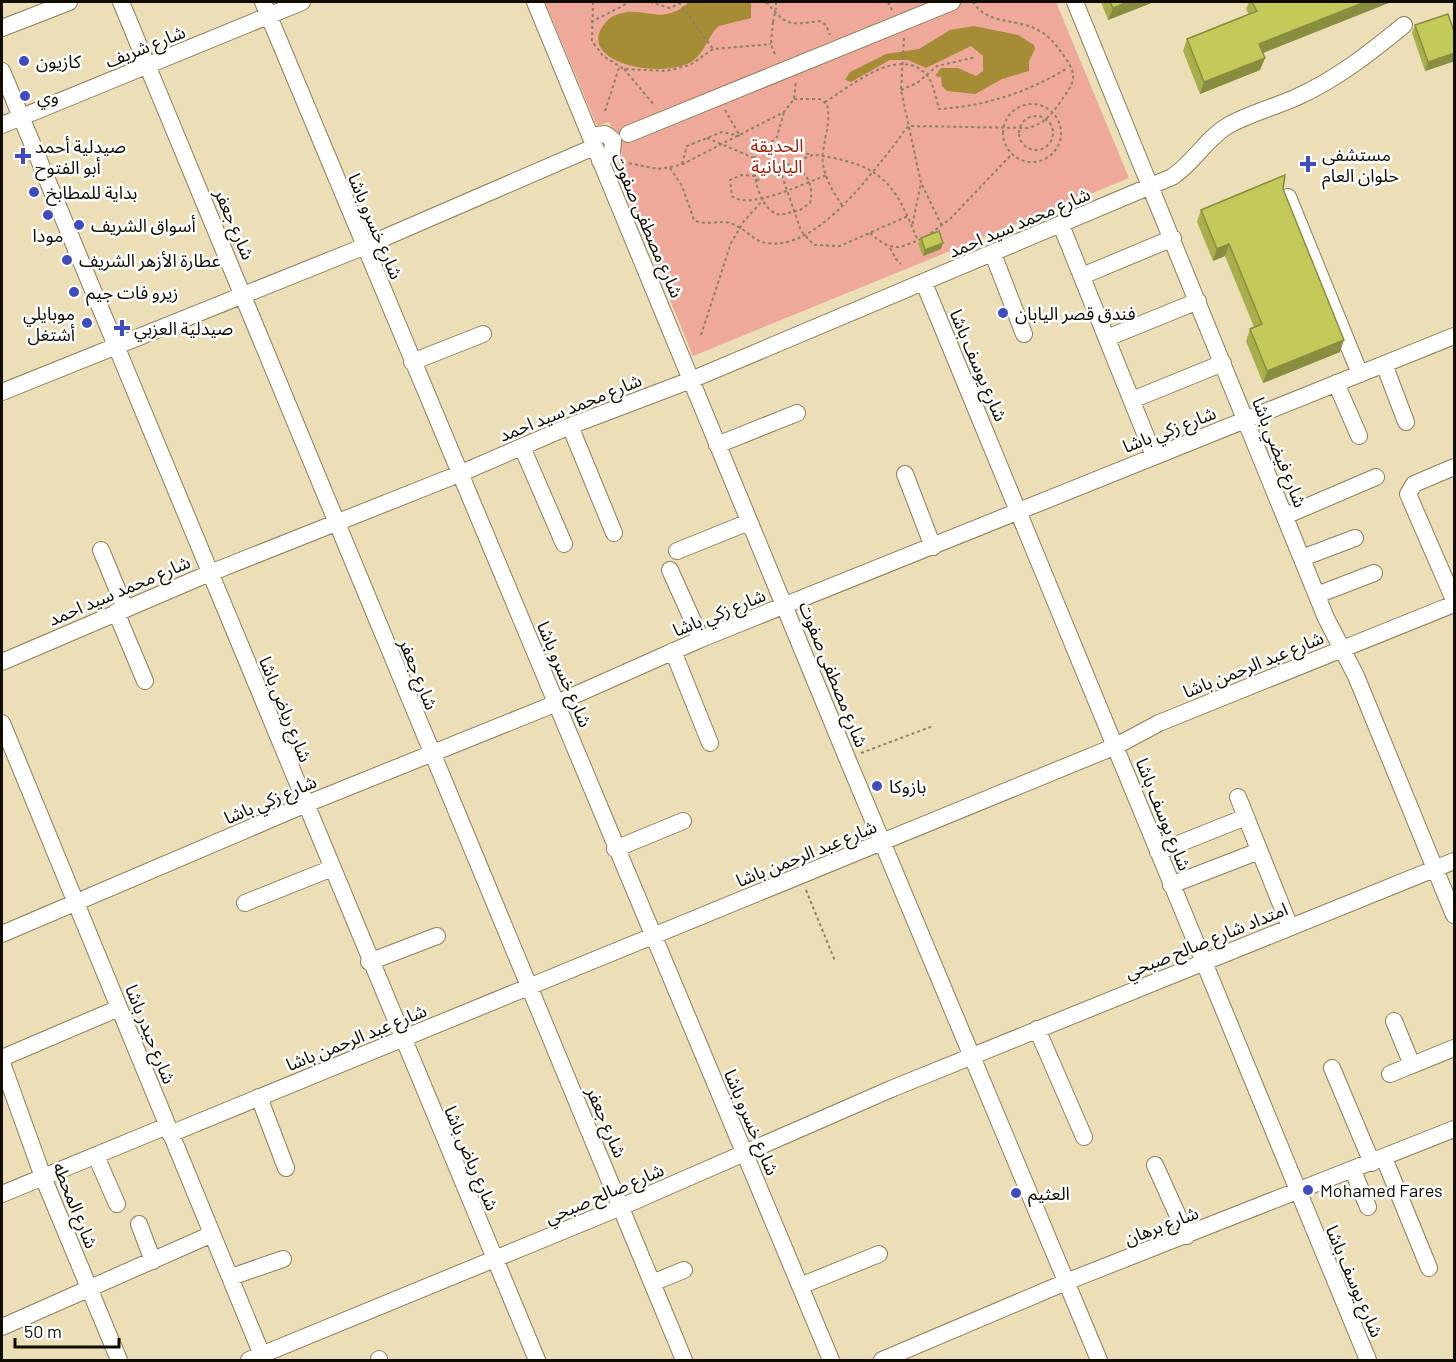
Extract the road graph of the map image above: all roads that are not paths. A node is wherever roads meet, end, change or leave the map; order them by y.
1 (69, 2) edge
2 (121, 2) edge
3 (302, 2) edge
4 (536, 2) edge
5 (952, 2) edge
6 (1076, 2) edge
7 (266, 8) edge
8 (1404, 24) dead end
9 (2, 28) edge
10 (147, 66) junction
11 (2, 71) edge
12 (21, 117) junction
13 (2, 125) edge
14 (620, 137) junction
15 (595, 148) junction
16 (1152, 186) junction
17 (1288, 196) edge
18 (1061, 225) junction
19 (1173, 238) junction
20 (363, 247) junction
21 (993, 254) junction
22 (1082, 276) junction
23 (924, 283) junction
24 (243, 296) junction
25 (1198, 301) junction
26 (483, 334) dead end
27 (1024, 334) dead end
28 (1455, 336) edge
29 (1107, 338) junction
30 (116, 347) junction
31 (412, 362) junction
32 (1223, 363) junction
33 (1384, 364) junction
34 (1360, 374) junction
35 (691, 380) junction
36 (1336, 384) junction
37 (2, 393) edge
38 (1132, 400) junction
39 (797, 413) dead end
40 (1246, 420) junction
41 (1406, 422) dead end
42 (570, 426) junction
43 (1359, 436) dead end
44 (717, 445) junction
45 (522, 447) junction
46 (1154, 456) junction
47 (1455, 467) edge
48 (459, 474) junction
49 (905, 474) dead end
50 (1376, 477) dead end
51 (1019, 512) junction
52 (1285, 516) junction
53 (749, 522) junction
54 (336, 523) junction
55 (614, 533) dead end
56 (1355, 538) dead end
57 (564, 544) dead end
58 (933, 547) junction
59 (101, 550) dead end
60 (677, 551) dead end
61 (1302, 558) junction
62 (670, 570) dead end
63 (210, 573) junction
64 (1374, 573) dead end
65 (1317, 595) junction
66 (1455, 602) edge
67 (786, 607) junction
68 (121, 610) junction
69 (701, 639) junction
70 (1342, 649) junction
71 (673, 651) junction
72 (2, 662) edge
73 (145, 681) dead end
74 (557, 703) junction
75 (2, 723) edge
76 (710, 742) dead end
77 (1116, 746) junction
78 (430, 754) junction
79 (1238, 797) dead end
80 (304, 805) junction
81 (1246, 817) junction
82 (683, 821) dead end
83 (882, 843) junction
84 (615, 849) junction
85 (1259, 851) junction
86 (1158, 852) junction
87 (1455, 861) edge
88 (330, 869) junction
89 (1435, 869) junction
90 (1171, 885) junction
91 (77, 903) junction
92 (245, 903) dead end
93 (1455, 915) edge
94 (1290, 927) junction
95 (2, 934) edge
96 (437, 936) dead end
97 (653, 936) junction
98 (369, 962) junction
99 (1202, 962) junction
100 (528, 987) junction
101 (119, 1008) junction
102 (1394, 1020) dead end
103 (1037, 1029) junction
104 (402, 1039) junction
105 (1455, 1048) edge
106 (972, 1057) junction
107 (2, 1058) edge
108 (2, 1063) edge
109 (1412, 1065) junction
110 (1332, 1068) dead end
111 (1390, 1074) dead end
112 (259, 1097) junction
113 (1455, 1129) edge
114 (169, 1130) junction
115 (1084, 1137) dead end
116 (745, 1154) junction
117 (96, 1156) junction
118 (1378, 1161) junction
119 (1155, 1165) dead end
120 (285, 1168) dead end
121 (1353, 1171) junction
122 (43, 1177) junction
123 (1297, 1193) junction
124 (2, 1194) edge
125 (117, 1204) dead end
126 (621, 1207) junction
127 (1368, 1207) dead end
128 (139, 1224) dead end
129 (210, 1235) junction
130 (1187, 1236) junction
131 (879, 1254) dead end
132 (283, 1258) dead end
133 (494, 1260) junction
134 (153, 1261) junction
135 (1429, 1268) dead end
136 (684, 1270) dead end
137 (231, 1277) junction
138 (1066, 1282) junction
139 (652, 1283) junction
140 (800, 1286) junction
141 (89, 1289) junction
142 (2, 1327) edge
143 (258, 1359) edge
144 (119, 1360) edge
145 (537, 1360) edge
146 (684, 1360) edge
147 (831, 1360) edge
148 (882, 1360) edge
149 (1099, 1360) edge
150 (1368, 1360) edge

1 - 9 street
2 - 10 street, شارع جعفر
3 - 7 street, شارع شريف
4 - 15 street, شارع مصطفى صفوت
5 - 14 street
6 - 16 street, شارع فيضي باشا
7 - 10 street, شارع شريف
7 - 20 street, شارع خسرو باشا
8 - 16 street, شارع محمد سيد احمد
10 - 12 street, شارع شريف
10 - 24 street, شارع جعفر
11 - 12 street, شارع رياض باشا
12 - 13 street, شارع شريف
12 - 30 street, شارع رياض باشا
14 - 15 street
14 - 15 street
15 - 20 street
15 - 35 street, شارع مصطفى صفوت
16 - 18 street, شارع محمد سيد احمد
16 - 19 street, شارع فيضي باشا
17 - 34 street
18 - 21 street, شارع محمد سيد احمد
18 - 22 street
19 - 22 street
19 - 25 street, شارع فيضي باشا
20 - 24 street
20 - 31 street, شارع خسرو باشا
21 - 23 street, شارع محمد سيد احمد
21 - 27 street
22 - 29 street
23 - 35 street, شارع محمد سيد احمد
23 - 51 street, شارع يوسف باشا
24 - 30 street
24 - 54 street, شارع جعفر
25 - 29 street
25 - 32 street, شارع فيضي باشا
26 - 31 street
28 - 33 street, شارع زكي باشا
29 - 38 street
30 - 37 street
30 - 63 street, شارع رياض باشا
31 - 48 street, شارع خسرو باشا
32 - 38 street
32 - 40 street, شارع فيضي باشا
33 - 34 street, شارع زكي باشا
33 - 41 street
34 - 36 street, شارع زكي باشا
35 - 42 street, شارع محمد سيد احمد
35 - 44 street, شارع مصطفى صفوت
36 - 40 street, شارع زكي باشا
36 - 43 street
38 - 46 street
39 - 44 street
40 - 46 street, شارع زكي باشا
40 - 52 street, شارع فيضي باشا
42 - 45 street, شارع محمد سيد احمد
42 - 55 street
44 - 53 street, شارع مصطفى صفوت
45 - 48 street, شارع محمد سيد احمد
45 - 57 street
46 - 51 street, شارع زكي باشا
47 - 66 street
48 - 54 street, شارع محمد سيد احمد
48 - 74 street, شارع خسرو باشا
49 - 58 street
50 - 52 street
51 - 58 street, شارع زكي باشا
51 - 77 street, شارع يوسف باشا
52 - 61 street, شارع فيضي باشا
53 - 60 street
53 - 67 street, شارع مصطفى صفوت
54 - 63 street, شارع محمد سيد احمد
54 - 78 street, شارع جعفر
56 - 61 street
58 - 67 street, شارع زكي باشا
59 - 68 street
61 - 65 street, شارع فيضي باشا
62 - 69 street
63 - 68 street, شارع محمد سيد احمد
63 - 80 street, شارع رياض باشا
64 - 65 street
65 - 70 street, شارع فيضي باشا
66 - 70 street, شارع عبد الرحمن باشا
67 - 69 street, شارع زكي باشا
67 - 83 street, شارع مصطفى صفوت
68 - 72 street, شارع محمد سيد احمد
68 - 73 street
69 - 71 street, شارع زكي باشا
70 - 77 street, شارع عبد الرحمن باشا
70 - 89 street, شارع فيضي باشا
71 - 74 street, شارع زكي باشا
71 - 76 street
74 - 78 street, شارع زكي باشا
74 - 84 street, شارع خسرو باشا
75 - 91 street, شارع حيدر باشا
77 - 83 street, شارع عبد الرحمن باشا
77 - 86 street, شارع يوسف باشا
78 - 80 street, شارع زكي باشا
78 - 100 street, شارع جعفر
79 - 81 street
80 - 88 street, شارع رياض باشا
80 - 91 street, شارع زكي باشا
81 - 85 street
81 - 86 street
82 - 84 street
83 - 97 street, شارع عبد الرحمن باشا
83 - 106 street, شارع مصطفى صفوت
84 - 97 street, شارع خسرو باشا
85 - 90 street
85 - 94 street
86 - 90 street, شارع يوسف باشا
87 - 89 street, امتداد شارع صالح صبحي
88 - 92 street
88 - 98 street, شارع رياض باشا
89 - 93 street, شارع فيضي باشا
89 - 94 street, امتداد شارع صالح صبحي
90 - 99 street, شارع يوسف باشا
91 - 95 street, شارع زكي باشا
91 - 101 street, شارع حيدر باشا
94 - 99 street, امتداد شارع صالح صبحي
96 - 98 street
97 - 100 street, شارع عبد الرحمن باشا
97 - 116 street, شارع خسرو باشا
98 - 104 street, شارع رياض باشا
99 - 103 street, امتداد شارع صالح صبحي
99 - 123 street, شارع يوسف باشا
100 - 104 street, شارع عبد الرحمن باشا
100 - 126 street, شارع جعفر
101 - 107 street
101 - 114 street, شارع حيدر باشا
102 - 109 street
103 - 106 street, امتداد شارع صالح صبحي
103 - 115 street
104 - 112 street, شارع عبد الرحمن باشا
104 - 133 street, شارع رياض باشا
105 - 109 street
106 - 116 street, شارع صالح صبحي
106 - 138 street, شارع مصطفى صفوت
108 - 122 street, شارع المحطه
109 - 111 street
110 - 118 street
112 - 114 street, شارع عبد الرحمن باشا
112 - 120 street
113 - 118 street, شارع برهان
114 - 117 street, شارع عبد الرحمن باشا
114 - 129 street, شارع حيدر باشا
116 - 126 street, شارع صالح صبحي
116 - 140 street, شارع خسرو باشا
117 - 122 street, شارع عبد الرحمن باشا
117 - 125 street
118 - 121 street, شارع برهان
118 - 135 street
119 - 130 street
121 - 123 street, شارع برهان
121 - 127 street
122 - 124 street, شارع عبد الرحمن باشا
122 - 141 street, شارع المحطه
123 - 130 street, شارع برهان
123 - 150 street, شارع يوسف باشا
126 - 133 street, شارع صالح صبحي
126 - 139 street, شارع جعفر
128 - 134 street
129 - 134 street
129 - 137 street, شارع حيدر باشا
130 - 138 street, شارع برهان
131 - 140 street
132 - 137 street
133 - 143 street, شارع صالح صبحي
133 - 145 street, شارع رياض باشا
134 - 141 street
136 - 139 street
137 - 143 street, شارع حيدر باشا
138 - 148 street, شارع برهان
138 - 149 street, شارع مصطفى صفوت
139 - 146 street, شارع جعفر
140 - 147 street, شارع خسرو باشا
141 - 142 street
141 - 144 street, شارع المحطه

